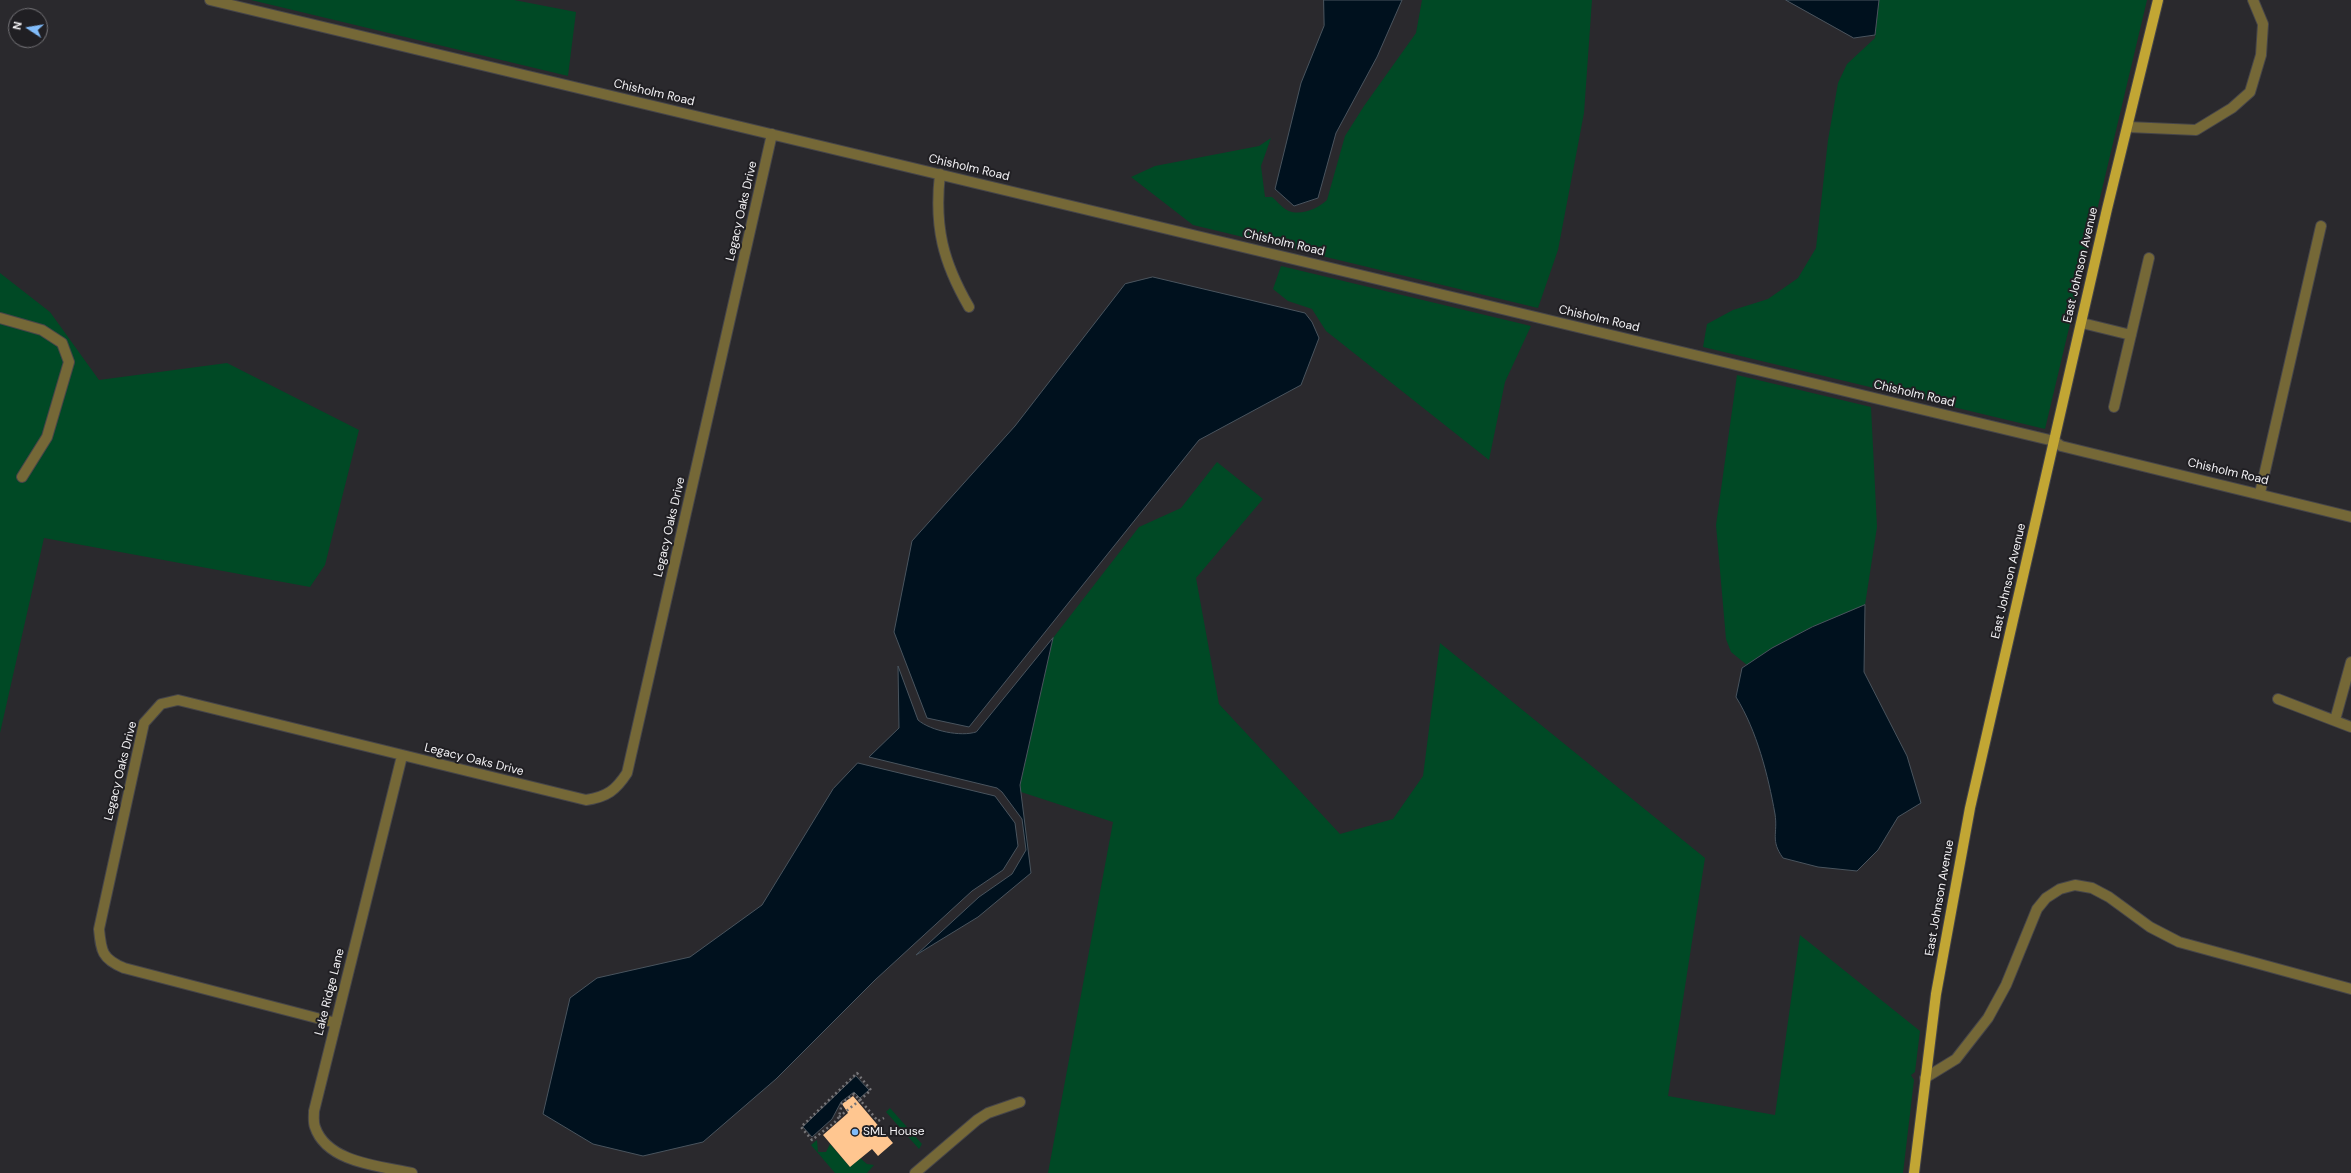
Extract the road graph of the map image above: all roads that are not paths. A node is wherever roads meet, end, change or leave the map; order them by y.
1 (210, 0) edge
2 (2158, 0) edge
3 (2253, 0) edge
4 (2128, 126) junction
5 (772, 134) junction
6 (940, 174) junction
7 (2321, 226) dead end
8 (2149, 258) dead end
9 (969, 307) dead end
10 (0, 318) edge
11 (2082, 323) junction
12 (2131, 335) junction
13 (2114, 408) dead end
14 (2054, 441) junction
15 (22, 477) dead end
16 (2260, 493) junction
17 (2351, 517) edge
18 (2351, 662) edge
19 (2278, 699) dead end
20 (2335, 720) junction
21 (2351, 727) edge
22 (402, 756) junction
23 (2351, 989) edge
24 (336, 1023) junction
25 (1925, 1078) junction
26 (1020, 1102) dead end
27 (412, 1173) edge
28 (915, 1173) edge
29 (1914, 1173) edge

1 - 5 street, Chisholm Road
2 - 4 main road, East Johnson Avenue
3 - 4 street
4 - 11 main road, East Johnson Avenue
5 - 6 street, Chisholm Road
5 - 22 street, Legacy Oaks Drive
6 - 9 street
6 - 14 street, Chisholm Road
7 - 16 street
8 - 12 street
10 - 15 street
11 - 12 street
11 - 14 main road, East Johnson Avenue
12 - 13 street
14 - 16 street, Chisholm Road
14 - 25 main road, East Johnson Avenue
16 - 17 street, Chisholm Road
18 - 20 street
19 - 20 street
20 - 21 street
22 - 24 street, Lake Ridge Lane
22 - 24 street, Legacy Oaks Drive
23 - 25 street
24 - 27 street, Lake Ridge Lane
25 - 29 main road, East Johnson Avenue
26 - 28 street

